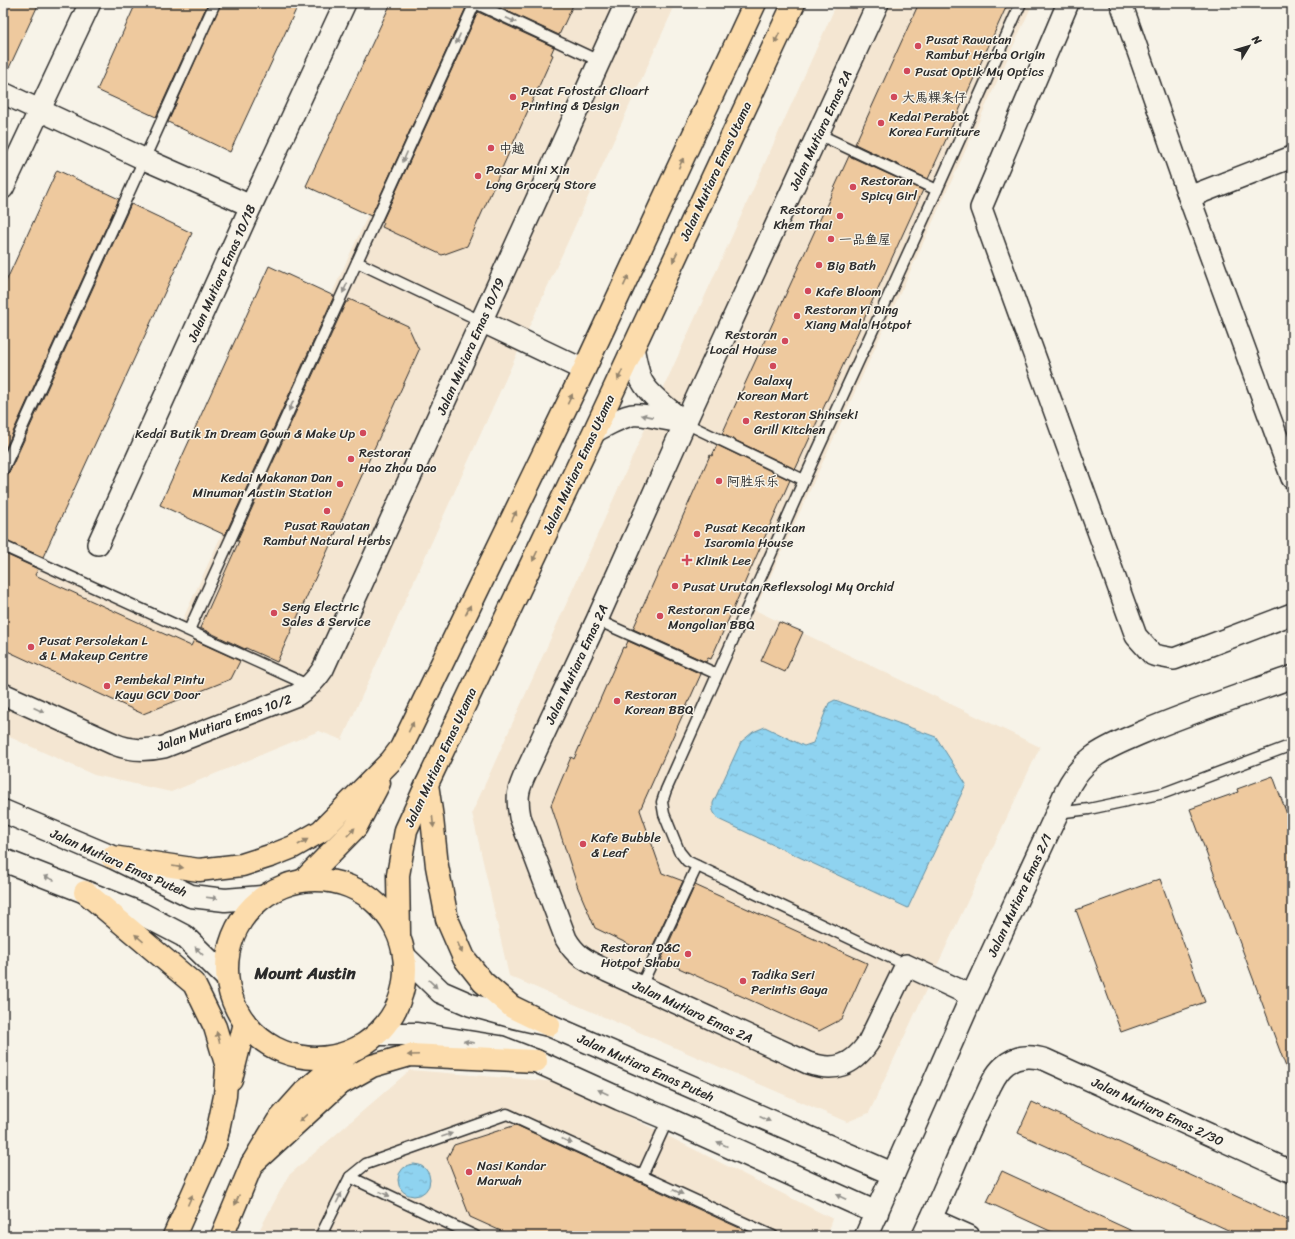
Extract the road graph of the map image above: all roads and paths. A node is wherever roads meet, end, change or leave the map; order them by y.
1 (90, 3) edge
2 (215, 3) edge
3 (345, 3) edge
4 (475, 3) edge
5 (626, 3) edge
6 (756, 3) edge
7 (794, 3) edge
8 (878, 3) edge
9 (1021, 3) edge
10 (1068, 3) edge
11 (1121, 3) edge
12 (599, 61) junction
13 (3, 93) edge
14 (40, 110) junction
15 (818, 134) junction
16 (1292, 157) edge
17 (144, 159) junction
18 (3, 188) edge
19 (937, 190) junction
20 (1189, 197) junction
21 (251, 206) junction
22 (357, 262) junction
23 (481, 321) junction
24 (633, 347) junction
25 (584, 370) junction
26 (685, 423) junction
27 (594, 432) junction
28 (3, 470) edge
29 (1292, 478) edge
30 (804, 480) junction
31 (98, 544) dead end
32 (3, 546) edge
33 (1292, 614) edge
34 (597, 620) junction
35 (189, 630) junction
36 (717, 674) junction
37 (1292, 677) edge
38 (310, 686) junction
39 (3, 694) edge
40 (1292, 745) edge
41 (391, 761) junction
42 (427, 784) junction
43 (3, 811) edge
44 (1057, 813) junction
45 (112, 857) junction
46 (3, 860) edge
47 (697, 866) junction
48 (304, 880) junction
49 (85, 892) junction
50 (262, 897) junction
51 (399, 934) junction
52 (405, 957) junction
53 (906, 965) junction
54 (227, 978) junction
55 (642, 986) junction
56 (972, 996) junction
57 (245, 1023) junction
58 (549, 1025) junction
59 (378, 1034) junction
60 (350, 1052) junction
61 (536, 1061) junction
62 (668, 1119) junction
63 (215, 1144) junction
64 (252, 1164) junction
65 (1292, 1172) edge
66 (893, 1174) junction
67 (642, 1176) junction
68 (350, 1177) junction
69 (877, 1213) junction
70 (927, 1227) edge
71 (174, 1236) edge
72 (222, 1236) edge
73 (328, 1236) edge
74 (475, 1236) edge
75 (773, 1236) edge
76 (866, 1236) edge
77 (969, 1236) edge

1 - 14 street
2 - 17 lane
3 - 21 street, Jalan Mutiara Emas 10/18
4 -> 12 lane
4 -> 22 lane
5 - 12 street, Jalan Mutiara Emas 10/19
25 -> 6 main road
7 -> 24 main road, Jalan Mutiara Emas Utama
8 - 15 street, Jalan Mutiara Emas 2A
9 - 19 lane
10 - 33 street
11 - 20 street
12 - 23 street, Jalan Mutiara Emas 10/19
13 - 14 street
14 - 17 street
14 - 18 street
15 - 19 lane
15 - 26 street, Jalan Mutiara Emas 2A
16 - 20 street
17 - 21 street
17 - 28 lane
19 - 30 lane
20 - 29 street
21 - 31 street, Jalan Mutiara Emas 10/18
22 - 23 lane
22 -> 35 lane
23 - 25 street
23 - 38 street, Jalan Mutiara Emas 10/19
24 - 26 street
24 -> 27 main road, Jalan Mutiara Emas Utama
41 -> 25 main road
26 -> 27 street
26 - 30 lane
26 - 34 street, Jalan Mutiara Emas 2A
27 -> 42 main road, Jalan Mutiara Emas Utama
30 - 36 lane
32 - 35 lane
34 - 36 lane
34 - 55 street, Jalan Mutiara Emas 2A
35 - 38 lane
36 - 47 lane
37 - 44 street, Jalan Mutiara Emas 2/1
39 -> 38 street, Jalan Mutiara Emas 10/2
40 - 44 lane
45 -> 41 main road
48 -> 41 main road
42 - 51 main road, Jalan Mutiara Emas Utama
42 -> 58 main road
43 - 45 street, Jalan Mutiara Emas Puteh
44 - 56 street, Jalan Mutiara Emas 2/1
45 -> 50 street, Jalan Mutiara Emas Puteh
49 -> 46 street
47 - 53 lane
47 - 55 lane
48 - 50 main road
48 - 51 main road
54 -> 49 street
63 -> 49 main road
50 - 54 main road
51 - 52 main road
52 -> 58 street, Jalan Mutiara Emas Puteh
52 - 59 main road
53 - 55 street, Jalan Mutiara Emas 2A
53 - 56 street
54 - 57 main road
56 - 66 street, Jalan Mutiara Emas 2/1
57 - 60 main road
57 - 63 main road
58 -> 66 street, Jalan Mutiara Emas Puteh
59 - 60 main road
61 -> 59 street
60 - 64 main road
62 -> 61 street
61 -> 64 main road
62 - 67 lane
69 -> 62 street
71 -> 63 main road
64 -> 72 main road
65 - 70 street, Jalan Mutiara Emas 2/30
66 - 69 street, Jalan Mutiara Emas 2/1
68 -> 67 lane
67 -> 75 lane
73 -> 68 lane
68 -> 74 lane
69 - 76 street, Jalan Mutiara Emas 2/1
70 - 77 street

